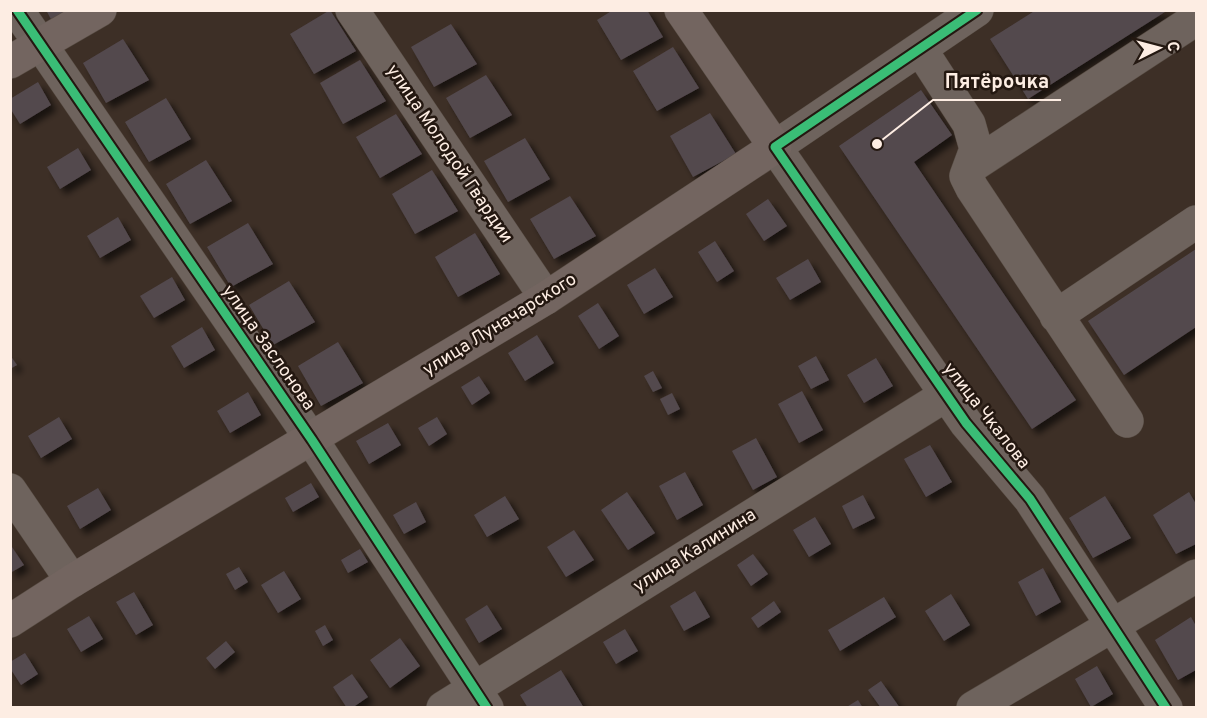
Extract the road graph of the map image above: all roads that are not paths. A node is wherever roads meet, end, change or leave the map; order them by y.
1 (17, 10) edge
2 (100, 10) edge
3 (352, 10) edge
4 (681, 10) edge
5 (977, 10) edge
6 (1197, 19) edge
7 (40, 45) junction
8 (921, 50) junction
9 (10, 63) edge
10 (775, 147) junction
11 (969, 168) junction
12 (1197, 222) edge
13 (546, 298) junction
14 (1056, 316) junction
15 (946, 395) junction
16 (1126, 421) dead end
17 (312, 440) junction
18 (10, 490) edge
19 (1197, 576) edge
20 (72, 581) junction
21 (10, 621) edge
22 (1114, 626) junction
23 (480, 698) edge
24 (443, 708) edge
25 (974, 708) edge
26 (1166, 708) edge

1 - 7 street, улица Заслонова
2 - 7 main road
3 - 13 street, улица Молодой Гвардии
4 - 10 main road, улица Чкалова
5 - 8 street, улица Луначарского
6 - 11 street
7 - 9 main road
7 - 17 street, улица Заслонова
8 - 10 street, улица Луначарского
8 - 11 street
10 - 13 main road, улица Луначарского
10 - 15 street, улица Чкалова
11 - 14 street
12 - 14 street
13 - 17 main road, улица Луначарского
14 - 16 street
15 - 22 street, улица Чкалова
15 - 23 street, улица Калинина
17 - 20 main road, улица Луначарского
17 - 23 street, улица Заслонова
18 - 20 street
19 - 22 street
20 - 21 main road, улица Луначарского
22 - 25 street
22 - 26 street, улица Чкалова
23 - 24 street, улица Калинина

